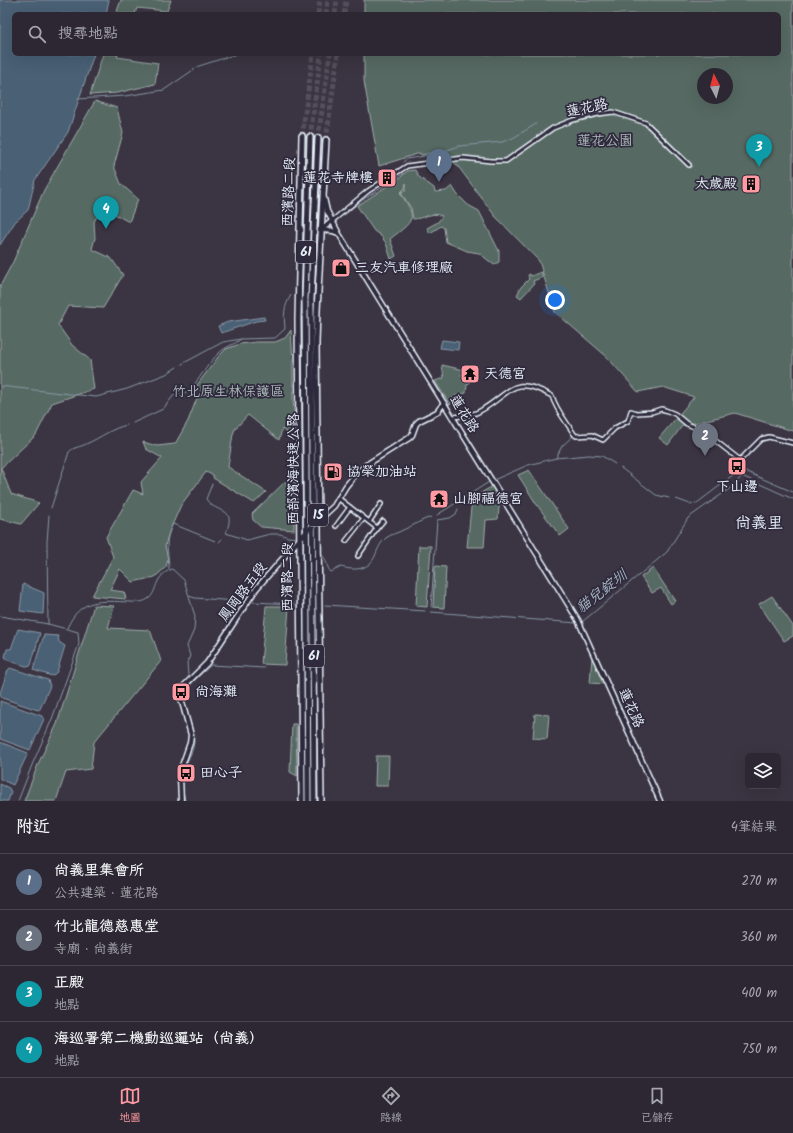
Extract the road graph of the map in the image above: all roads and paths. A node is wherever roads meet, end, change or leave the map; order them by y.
1 (302, 136) tunnel mouth
2 (310, 137) tunnel mouth
3 (318, 138) tunnel mouth
4 (326, 140) tunnel mouth
5 (689, 165) dead end
6 (323, 194) junction
7 (332, 221) junction
8 (300, 230) junction
9 (321, 230) junction
10 (339, 234) junction
11 (444, 403) junction
12 (453, 417) junction
13 (793, 443) edge
14 (338, 498) junction
15 (381, 504) dead end
16 (350, 507) junction
17 (364, 518) junction
18 (318, 522) junction
19 (369, 522) junction
20 (383, 522) dead end
21 (336, 526) dead end
22 (313, 527) junction
23 (377, 528) junction
24 (306, 532) junction
25 (300, 538) junction
26 (346, 541) dead end
27 (358, 556) dead end
28 (181, 801) edge
29 (302, 801) edge
30 (308, 801) edge
31 (314, 801) edge
32 (321, 801) edge
33 (660, 801) edge

1 - 8 main road, 西濱路二段 / 15
2 - 24 main road, 西部濱海快速公路 / 61, bridge
3 - 22 main road, 西部濱海快速公路 / 61, bridge
4 - 6 main road, 15
5 - 7 street, 蓮花路
6 - 7 street
6 - 9 main road, 15
7 - 9 street, 蓮花路
7 - 10 street, 蓮花路
8 - 9 street
8 - 25 main road, 西濱路二段 / 15
9 - 10 street
9 - 18 main road, 15
10 - 11 street, 蓮花路
11 - 12 street, 蓮花路
11 - 14 street, 鳳岡路五段
12 - 13 street
12 - 33 street, 蓮花路
14 - 16 street
14 - 18 street, 鳳岡路五段
15 - 19 street
16 - 17 street
16 - 21 street
17 - 19 street
17 - 26 street
18 - 22 street, 鳳岡路五段
18 - 32 main road, 15
19 - 23 street
20 - 23 street
22 - 24 street, 鳳岡路五段
22 - 31 main road, 西部濱海快速公路 / 61
23 - 27 street
24 - 25 street, 鳳岡路五段
24 - 30 main road, 西部濱海快速公路 / 61
25 - 28 street, 鳳岡路五段
25 - 29 main road, 西濱路二段 / 15

